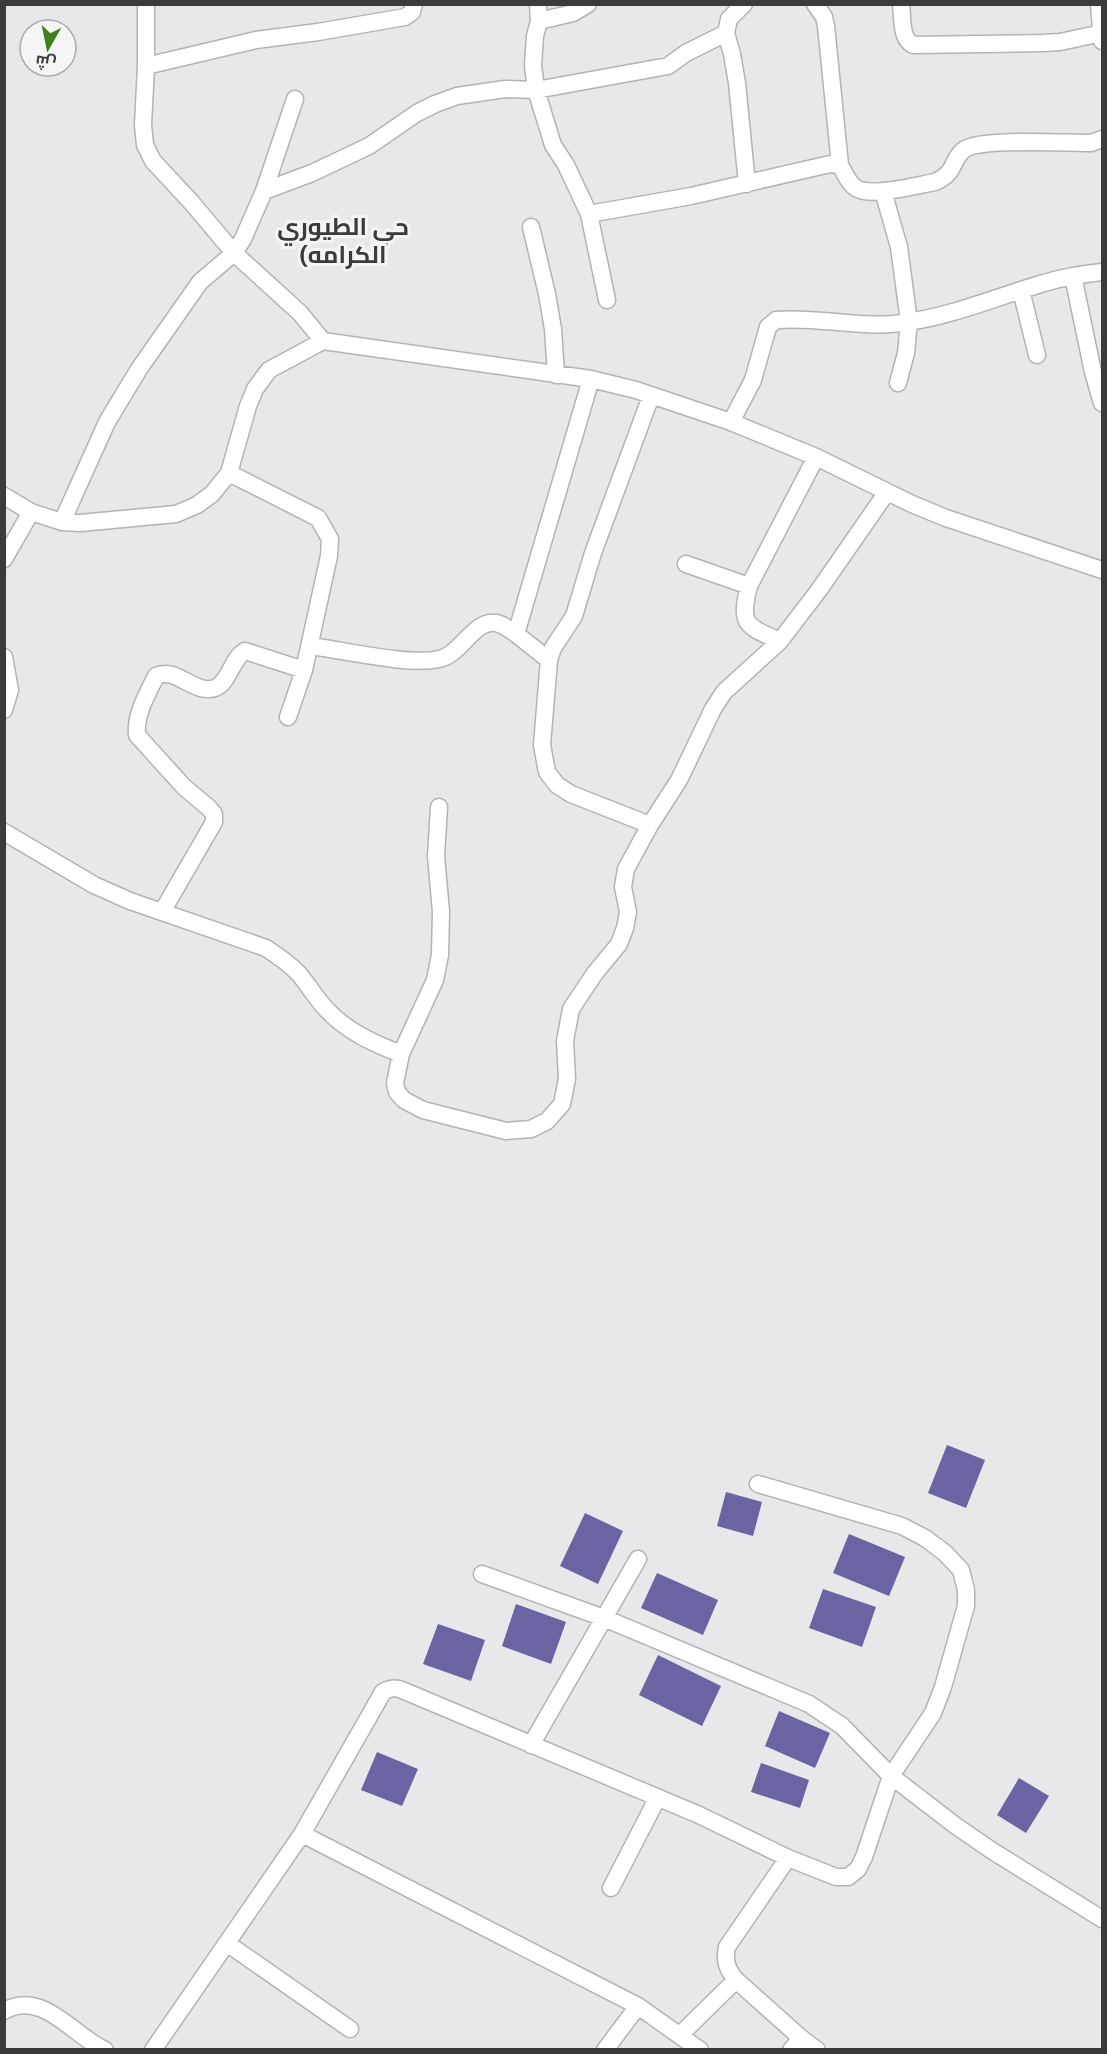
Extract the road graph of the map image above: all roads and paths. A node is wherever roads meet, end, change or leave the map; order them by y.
1 (146, 4) edge
2 (414, 4) edge
3 (588, 4) edge
4 (744, 4) edge
5 (814, 4) edge
6 (901, 4) edge
7 (1099, 4) edge
8 (538, 13) edge
9 (726, 33) junction
10 (1102, 36) edge
11 (146, 66) junction
12 (536, 90) junction
13 (295, 99) dead end
14 (1102, 139) edge
15 (840, 165) junction
16 (747, 184) junction
17 (264, 191) junction
18 (883, 191) junction
19 (589, 214) junction
20 (531, 228) dead end
21 (234, 253) junction
22 (1102, 272) edge
23 (1073, 276) junction
24 (1022, 290) junction
25 (607, 300) dead end
26 (909, 322) junction
27 (323, 341) junction
28 (1037, 356) dead end
29 (556, 375) junction
30 (591, 380) junction
31 (898, 383) dead end
32 (651, 396) junction
33 (1102, 403) edge
34 (731, 422) junction
35 (816, 457) junction
36 (229, 473) junction
37 (888, 492) junction
38 (4, 496) edge
39 (31, 512) junction
40 (62, 522) junction
41 (4, 559) edge
42 (686, 564) dead end
43 (1102, 570) edge
44 (748, 586) junction
45 (516, 634) junction
46 (780, 641) junction
47 (310, 645) junction
48 (4, 657) edge
49 (549, 660) junction
50 (304, 670) junction
51 (4, 710) edge
52 (288, 717) dead end
53 (439, 807) dead end
54 (650, 825) junction
55 (4, 832) edge
56 (162, 912) junction
57 (401, 1054) junction
58 (758, 1484) dead end
59 (638, 1560) dead end
60 (482, 1574) dead end
61 (604, 1618) junction
62 (531, 1745) junction
63 (891, 1776) junction
64 (657, 1799) junction
65 (302, 1834) junction
66 (788, 1858) junction
67 (611, 1888) dead end
68 (1102, 1919) edge
69 (228, 1944) junction
70 (736, 1980) junction
71 (638, 2006) junction
72 (4, 2011) edge
73 (350, 2029) dead end
74 (680, 2034) junction
75 (796, 2044) edge
76 (105, 2049) edge
77 (153, 2049) edge
78 (605, 2049) edge
79 (700, 2049) edge
80 (817, 2049) edge

1 - 11 street
2 - 11 street
3 - 8 street
4 - 9 street
5 - 15 street
6 - 10 street
7 - 10 street
8 - 12 street
9 - 12 street
9 - 16 street
11 - 21 street
12 - 17 street
12 - 19 street
13 - 17 street
14 - 18 street
15 - 16 street
15 - 18 street
16 - 19 street
17 - 21 street
18 - 26 street
19 - 25 street
20 - 29 street
21 - 27 street
21 - 40 street
22 - 23 street
23 - 24 street
23 - 33 street
24 - 26 street
24 - 28 street
26 - 31 street
26 - 34 street
27 - 29 street
27 - 36 street
29 - 30 street
30 - 32 street
30 - 45 street
32 - 34 street
32 - 49 street
34 - 35 street
35 - 37 street
35 - 44 street
36 - 40 street
36 - 47 street
37 - 43 street
37 - 46 street
38 - 39 street
39 - 40 street
39 - 41 street
42 - 44 street
44 - 46 street
45 - 47 street
45 - 49 street
46 - 54 street
47 - 50 street
48 - 51 street
49 - 54 street
50 - 52 street
50 - 56 street
53 - 57 street
54 - 57 street
55 - 56 street
56 - 57 street
58 - 63 street
59 - 61 street
60 - 61 street
61 - 62 street
61 - 63 street
62 - 64 street
62 - 65 street
63 - 66 street
63 - 68 street
64 - 66 street
64 - 67 street
65 - 69 street
65 - 71 street
66 - 70 street
69 - 73 street
69 - 77 street
70 - 74 street
70 - 75 street
71 - 74 street
71 - 78 street
72 - 76 street
74 - 79 street
75 - 80 street

